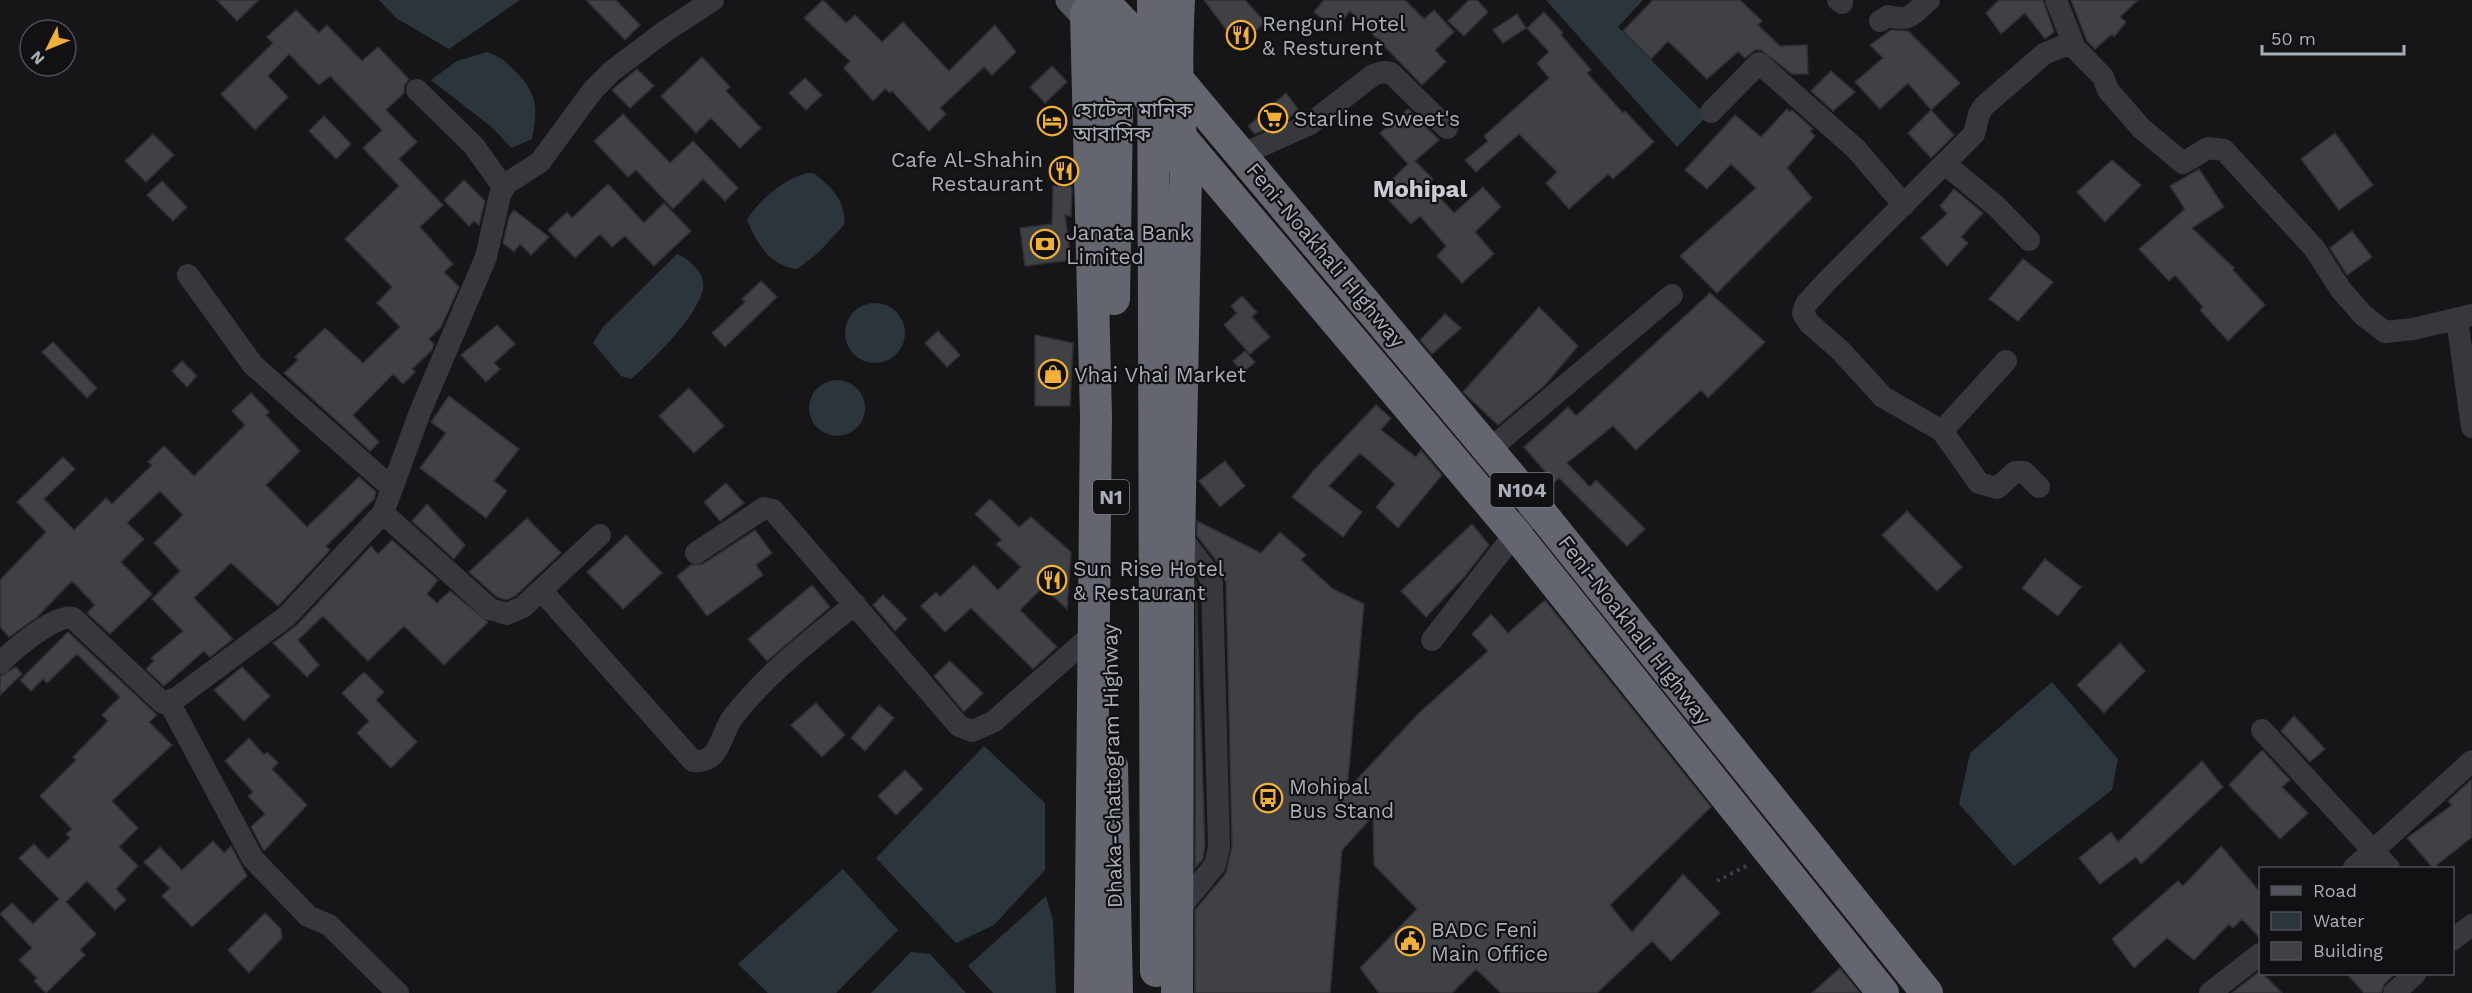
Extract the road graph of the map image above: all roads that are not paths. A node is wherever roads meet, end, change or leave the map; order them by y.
1 (713, 0) edge
2 (1119, 0) edge
3 (1153, 0) edge
4 (1179, 0) edge
5 (1929, 0) edge
6 (2056, 0) edge
7 (1086, 5) edge
8 (1880, 21) dead end
9 (2074, 45) junction
10 (1176, 76) junction
11 (417, 90) dead end
12 (1711, 112) dead end
13 (1447, 128) dead end
14 (1179, 135) junction
15 (1241, 155) junction
16 (1945, 164) junction
17 (504, 188) junction
18 (1904, 205) junction
19 (2029, 240) dead end
20 (188, 275) dead end
21 (1672, 295) dead end
22 (2464, 317) edge
23 (2006, 361) dead end
24 (2472, 427) edge
25 (1942, 431) junction
26 (1489, 450) junction
27 (2039, 487) dead end
28 (392, 488) junction
29 (1538, 509) junction
30 (383, 513) junction
31 (1514, 532) junction
32 (600, 535) dead end
33 (696, 554) dead end
34 (541, 590) junction
35 (855, 603) junction
36 (1093, 634) junction
37 (1432, 640) dead end
38 (4, 652) edge
39 (169, 702) junction
40 (2262, 730) dead end
41 (2472, 761) edge
42 (2373, 850) junction
43 (2355, 867) edge
44 (2388, 867) edge
45 (2472, 925) edge
46 (2454, 940) edge
47 (2259, 955) edge
48 (2414, 975) edge
49 (398, 993) edge
50 (1090, 993) edge
51 (1117, 993) edge
52 (1156, 993) edge
53 (1177, 993) edge
54 (1883, 993) edge
55 (1927, 993) edge
56 (2210, 993) edge
57 (2394, 993) edge

1 - 17 street
2 - 51 highway, Dhaka-Chattogram Highway / N1
3 - 52 highway, Dhaka-Chattogram Highway / N1
4 - 10 highway
5 - 8 street
6 - 9 street
7 - 10 highway, Feni-Noakhali HIghway / N104
7 - 14 highway, Feni-Noakhali HIghway / N104
7 - 36 highway
9 - 16 street
9 - 22 street
10 - 14 highway
10 - 15 highway, Feni-Noakhali HIghway / N104
11 - 17 street
12 - 18 street
13 - 15 street
14 - 31 highway, Feni-Noakhali HIghway / N104
14 - 53 highway
15 - 26 highway, Feni-Noakhali HIghway / N104
16 - 18 street
16 - 19 street
17 - 28 street
18 - 25 street
20 - 28 street
21 - 26 street
22 - 24 street
23 - 25 street
25 - 27 street
26 - 29 highway, Feni-Noakhali HIghway / N104
28 - 30 street
29 - 31 street
29 - 55 highway, Feni-Noakhali HIghway / N104
30 - 34 street
30 - 39 street
31 - 37 street
31 - 54 highway, Feni-Noakhali HIghway / N104
32 - 34 street
33 - 35 street
34 - 35 street
35 - 36 street
36 - 50 highway
38 - 39 street
39 - 49 street
40 - 42 street
41 - 42 street
42 - 43 street
42 - 44 street
45 - 46 street
47 - 56 street
48 - 57 street

